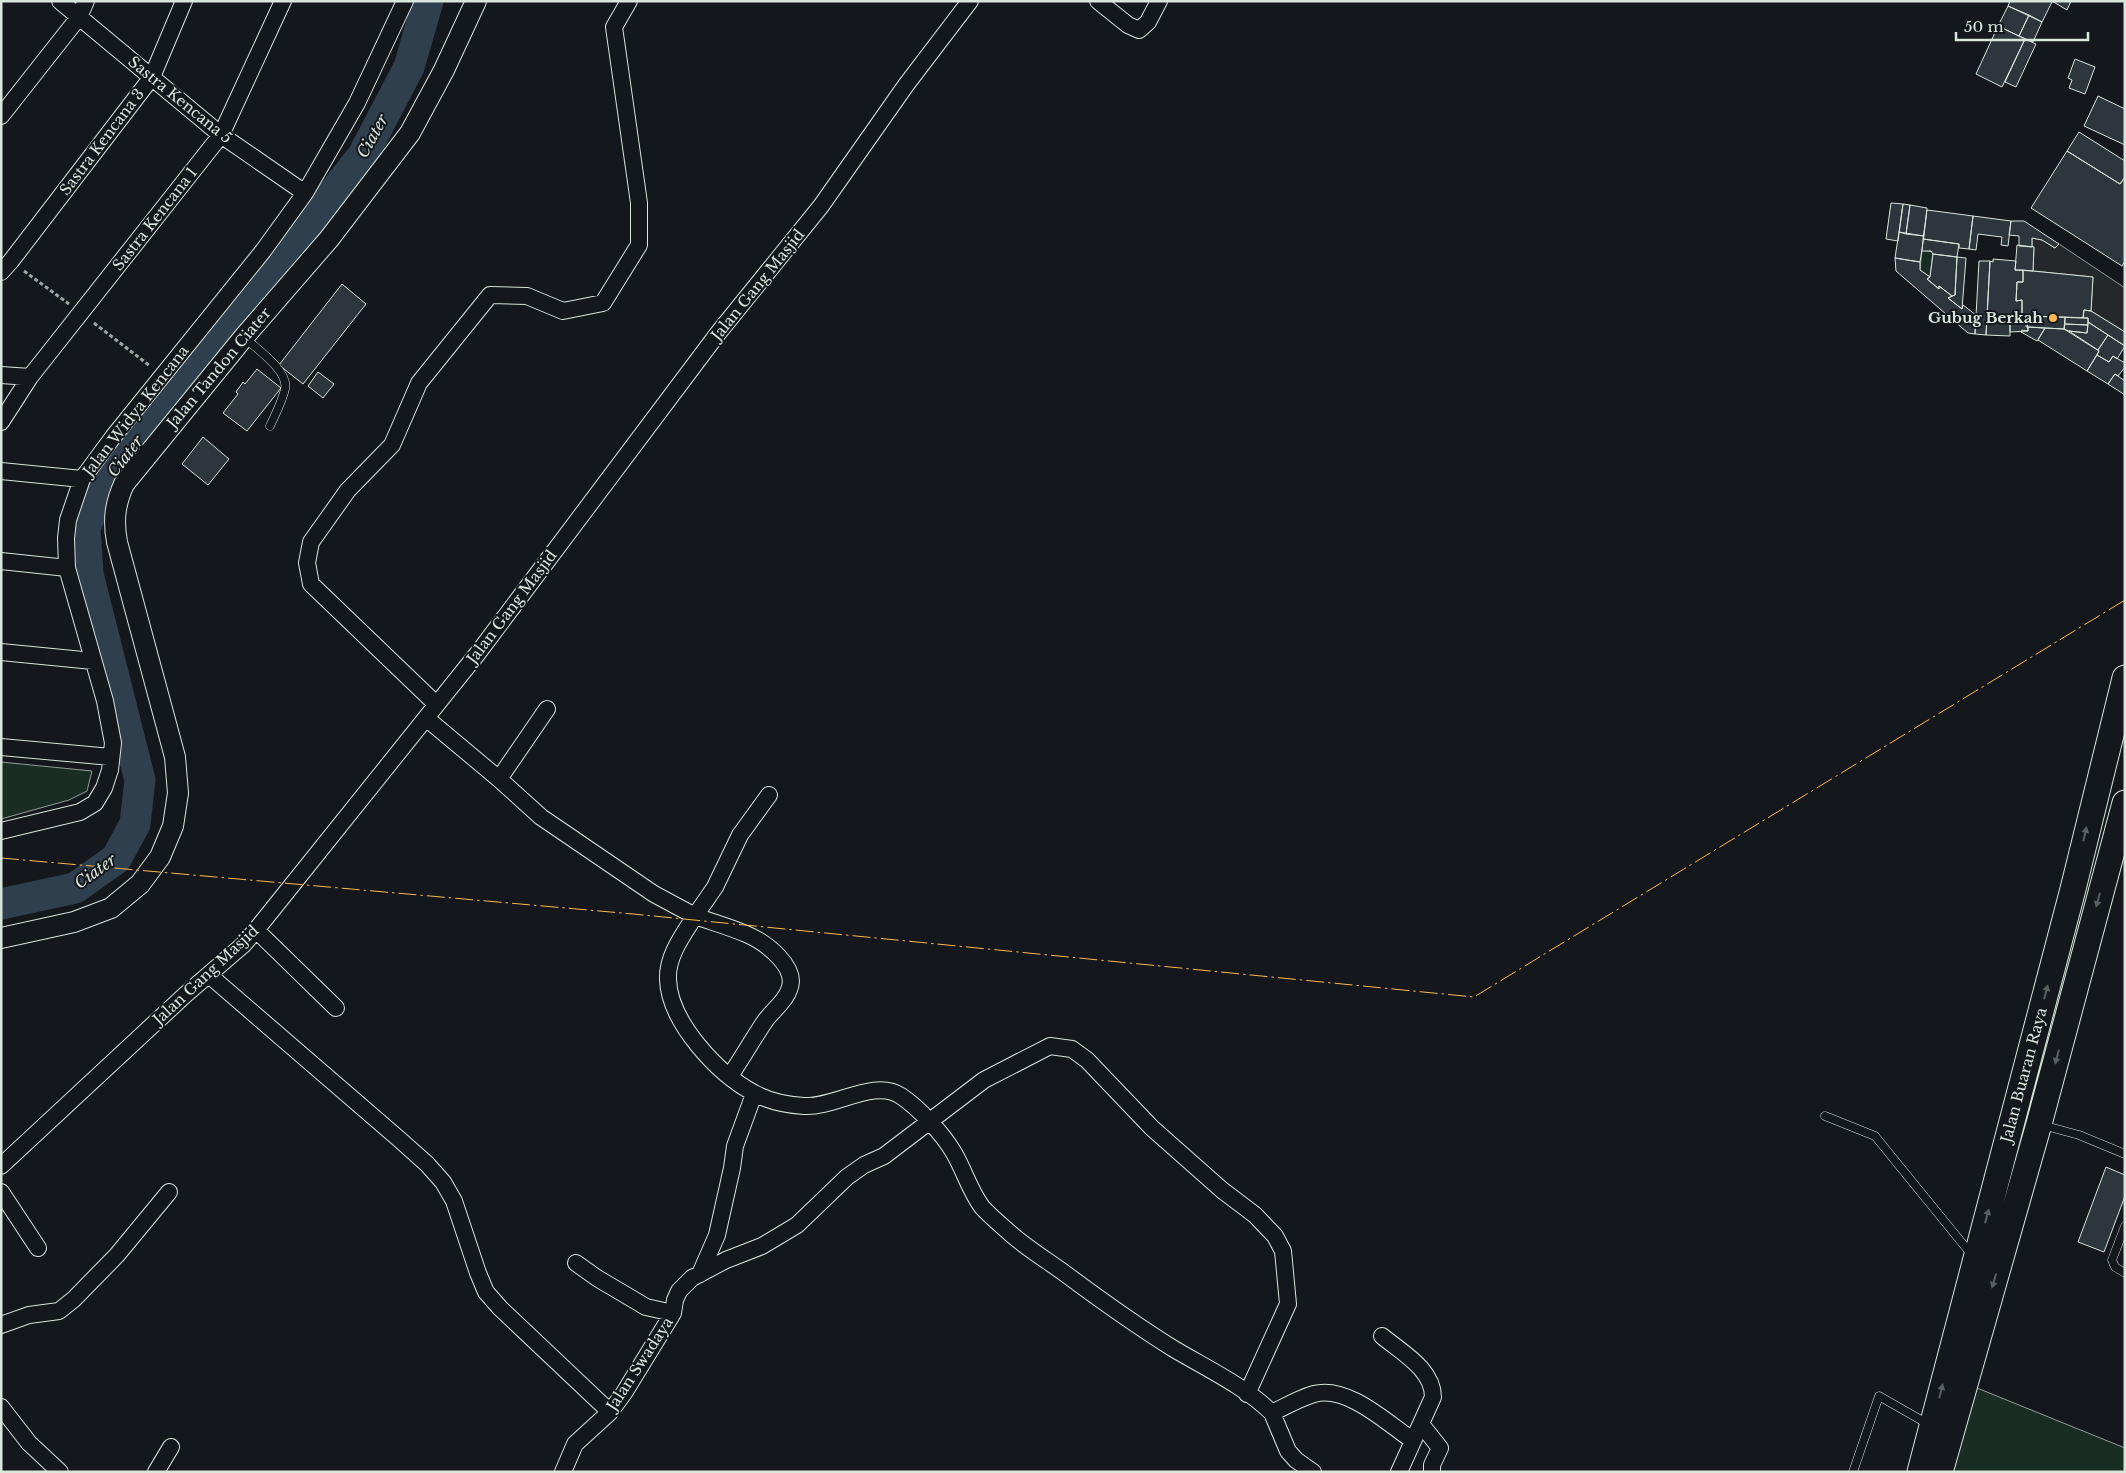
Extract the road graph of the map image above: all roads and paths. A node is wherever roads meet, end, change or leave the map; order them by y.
1 (60, 1) edge
2 (86, 1) edge
3 (184, 1) edge
4 (283, 1) edge
5 (405, 1) edge
6 (476, 1) edge
7 (629, 1) edge
8 (970, 1) edge
9 (1098, 1) edge
10 (1160, 1) edge
11 (78, 17) junction
12 (152, 77) junction
13 (1, 116) edge
14 (221, 135) junction
15 (305, 193) junction
16 (1, 272) edge
17 (244, 337) junction
18 (1, 375) edge
19 (30, 377) junction
20 (1, 422) edge
21 (270, 426) dead end
22 (1, 471) edge
23 (82, 479) junction
24 (1, 561) edge
25 (67, 568) junction
26 (1, 652) edge
27 (93, 661) junction
28 (2125, 678) edge
29 (436, 704) junction
30 (546, 709) dead end
31 (426, 718) junction
32 (1, 747) edge
33 (111, 757) junction
34 (499, 779) junction
35 (769, 795) dead end
36 (2125, 803) edge
37 (1, 831) edge
38 (695, 916) junction
39 (256, 930) junction
40 (1, 938) edge
41 (209, 975) junction
42 (336, 1008) dead end
43 (730, 1076) junction
44 (754, 1094) junction
45 (1825, 1116) dead end
46 (928, 1121) junction
47 (2039, 1124) junction
48 (2125, 1154) edge
49 (1, 1166) edge
50 (1, 1192) edge
51 (169, 1192) dead end
52 (2125, 1226) edge
53 (38, 1248) dead end
54 (1977, 1252) junction
55 (576, 1262) dead end
56 (2125, 1273) edge
57 (700, 1274) junction
58 (674, 1306) junction
59 (1, 1325) edge
60 (1382, 1336) dead end
61 (1247, 1394) junction
62 (1, 1407) edge
63 (610, 1412) junction
64 (1272, 1413) junction
65 (1420, 1424) junction
66 (1937, 1432) junction
67 (1412, 1440) junction
68 (171, 1447) dead end
69 (60, 1472) edge
70 (156, 1472) edge
71 (563, 1472) edge
72 (1313, 1472) edge
73 (1398, 1472) edge
74 (1432, 1472) edge
75 (1853, 1472) edge
76 (1920, 1472) edge
77 (1940, 1472) edge

1 - 11 street, Sastra Kencana 5
2 - 11 street
3 - 12 street, Sastra Kencana 3
4 - 14 street, Sastra Kencana 1
5 - 15 street, Jalan Widya Kencana
6 - 17 street, Jalan Tandon Ciater
7 - 29 street
8 - 29 street, Jalan Gang Masjid
9 - 10 street
11 - 12 street, Sastra Kencana 5
11 - 13 street
12 - 14 street, Sastra Kencana 5
12 - 16 street, Sastra Kencana 3
14 - 15 street, Sastra Kencana 5
14 - 19 street, Sastra Kencana 1
15 - 23 street, Jalan Widya Kencana
17 - 21 lane
17 - 40 street, Jalan Tandon Ciater
18 - 19 street
19 - 20 street, Sastra Kencana 1
22 - 23 street
23 - 25 street, Jalan Widya Kencana
24 - 25 street
25 - 27 street, Jalan Widya Kencana
26 - 27 street
27 - 33 street, Jalan Widya Kencana
54 -> 28 main road, Jalan Buaran Raya
29 - 31 street, Jalan Gang Masjid
30 - 34 street
31 - 34 street
31 - 39 street, Jalan Gang Masjid
32 - 33 street
33 - 37 street, Jalan Widya Kencana
34 - 38 street
35 - 38 street
36 -> 47 main road, Jalan Buaran Raya
38 - 43 street
38 - 43 street
39 - 41 street, Jalan Gang Masjid
39 - 42 street
41 - 49 street, Jalan Gang Masjid
41 - 63 street
43 - 44 street
44 - 46 street
44 - 57 street
45 - 54 lane
46 - 57 street, Jalan Swadaya
46 - 61 street
46 - 61 street, Jalan Swadaya
47 - 48 lane
47 -> 66 main road, Jalan Buaran Raya
50 - 53 street
51 - 59 street
52 - 56 lane
66 -> 54 main road, Jalan Buaran Raya
55 - 58 street
57 - 58 street, Jalan Swadaya
58 - 63 street, Jalan Swadaya
60 - 65 street
61 - 64 street
62 - 69 street
63 - 71 street, Jalan Swadaya
64 - 67 street
64 - 72 street
65 - 67 street
65 - 74 street
66 - 75 lane
66 - 76 main road, Jalan Buaran Raya
66 - 77 main road, Jalan Buaran Raya
67 - 73 street
68 - 70 street

